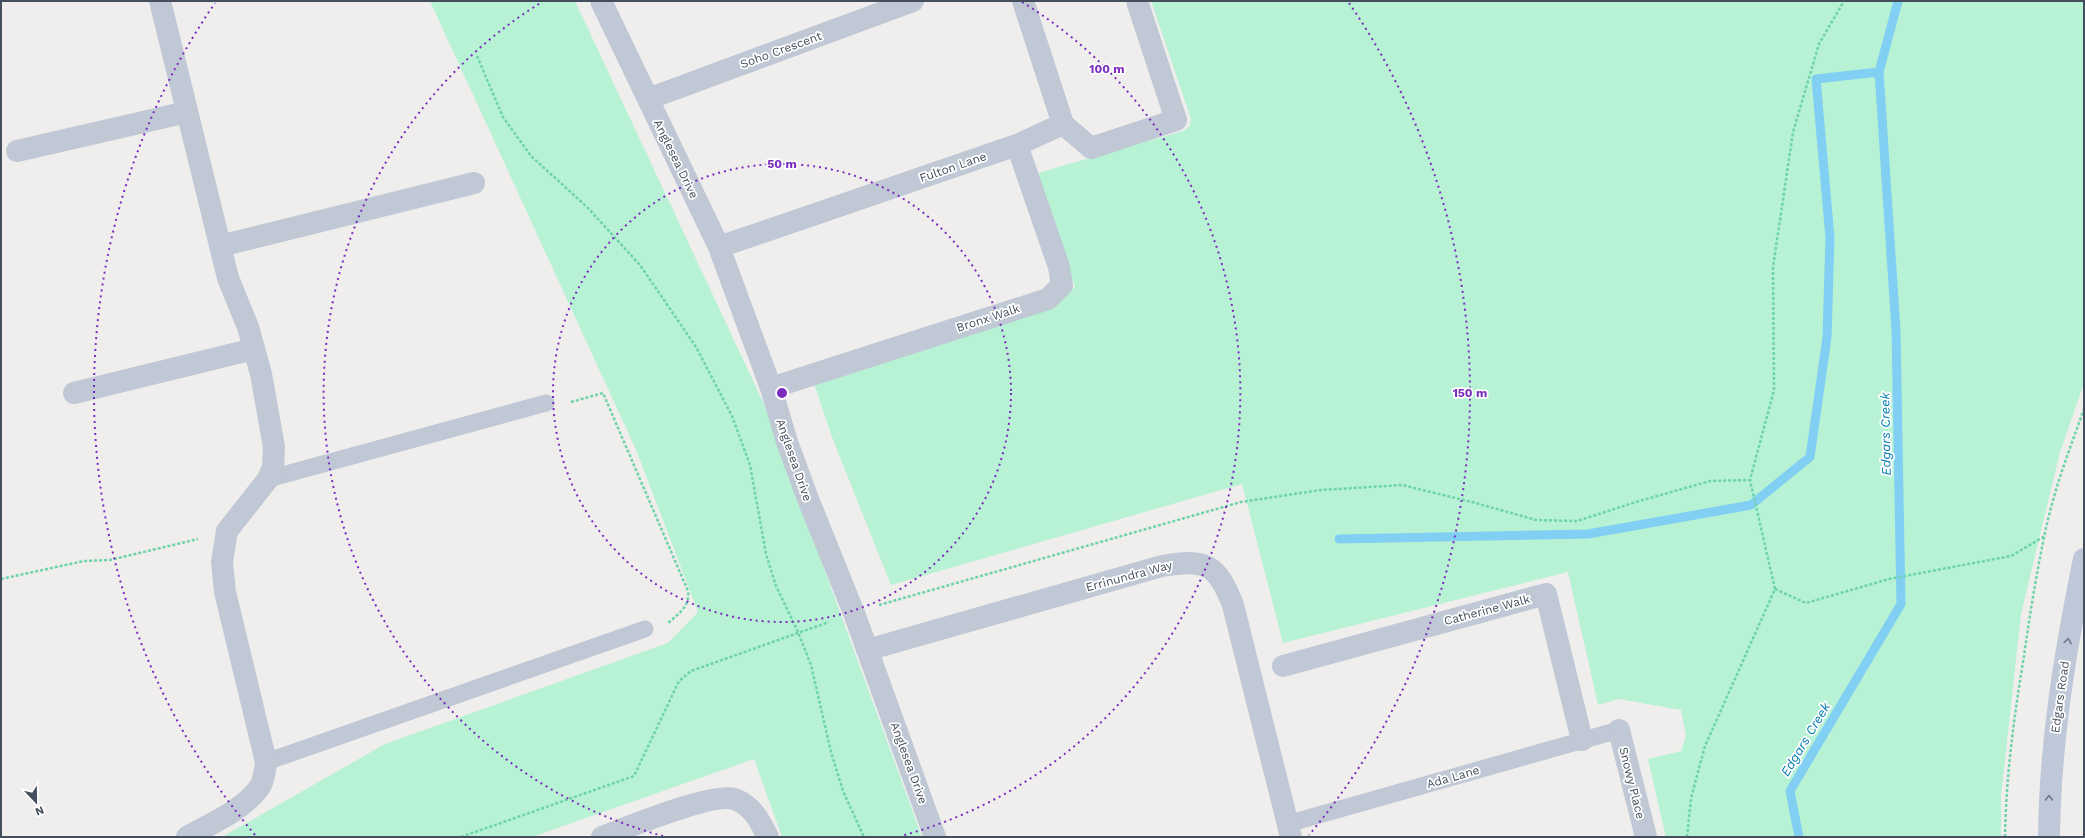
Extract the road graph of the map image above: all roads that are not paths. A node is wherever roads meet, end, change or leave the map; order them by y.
1 (160, 1) edge
2 (602, 1) edge
3 (913, 1) edge
4 (1023, 1) edge
5 (1137, 1) edge
6 (648, 99) junction
7 (187, 112) junction
8 (1063, 124) junction
9 (1017, 145) junction
10 (17, 151) dead end
11 (474, 183) dead end
12 (220, 246) junction
13 (719, 247) junction
14 (254, 349) junction
15 (771, 388) junction
16 (74, 393) dead end
17 (546, 403) road end
18 (268, 479) junction
19 (2084, 559) edge
20 (645, 629) road end
21 (867, 650) junction
22 (1283, 666) dead end
23 (1619, 730) joint
24 (1582, 740) junction
25 (266, 762) junction
26 (1289, 831) edge
27 (187, 837) edge
28 (602, 837) edge
29 (768, 837) edge
30 (935, 837) edge
31 (1646, 837) edge
32 (2049, 837) edge

1 - 7 street
2 - 6 street, Anglesea Drive
3 - 6 street, Soho Crescent
4 - 8 street
5 - 8 street
6 - 13 street, Anglesea Drive
7 - 10 street
7 - 12 street
8 - 9 street, Fulton Lane
9 - 13 street, Fulton Lane
9 - 15 street, Bronx Walk
11 - 12 street
12 - 14 street
13 - 15 street, Anglesea Drive
14 - 16 street
14 - 18 street
15 - 21 street, Anglesea Drive
17 - 18 lane
18 - 25 street
32 -> 19 main road, Edgars Road
20 - 25 lane
21 - 26 street, Errinundra Way
21 - 30 street, Anglesea Drive
22 - 24 street, Catherine Walk
23 - 24 lane, Ada Lane
23 - 31 street, Snowy Place
24 - 26 lane, Ada Lane
25 - 27 street
28 - 29 street

